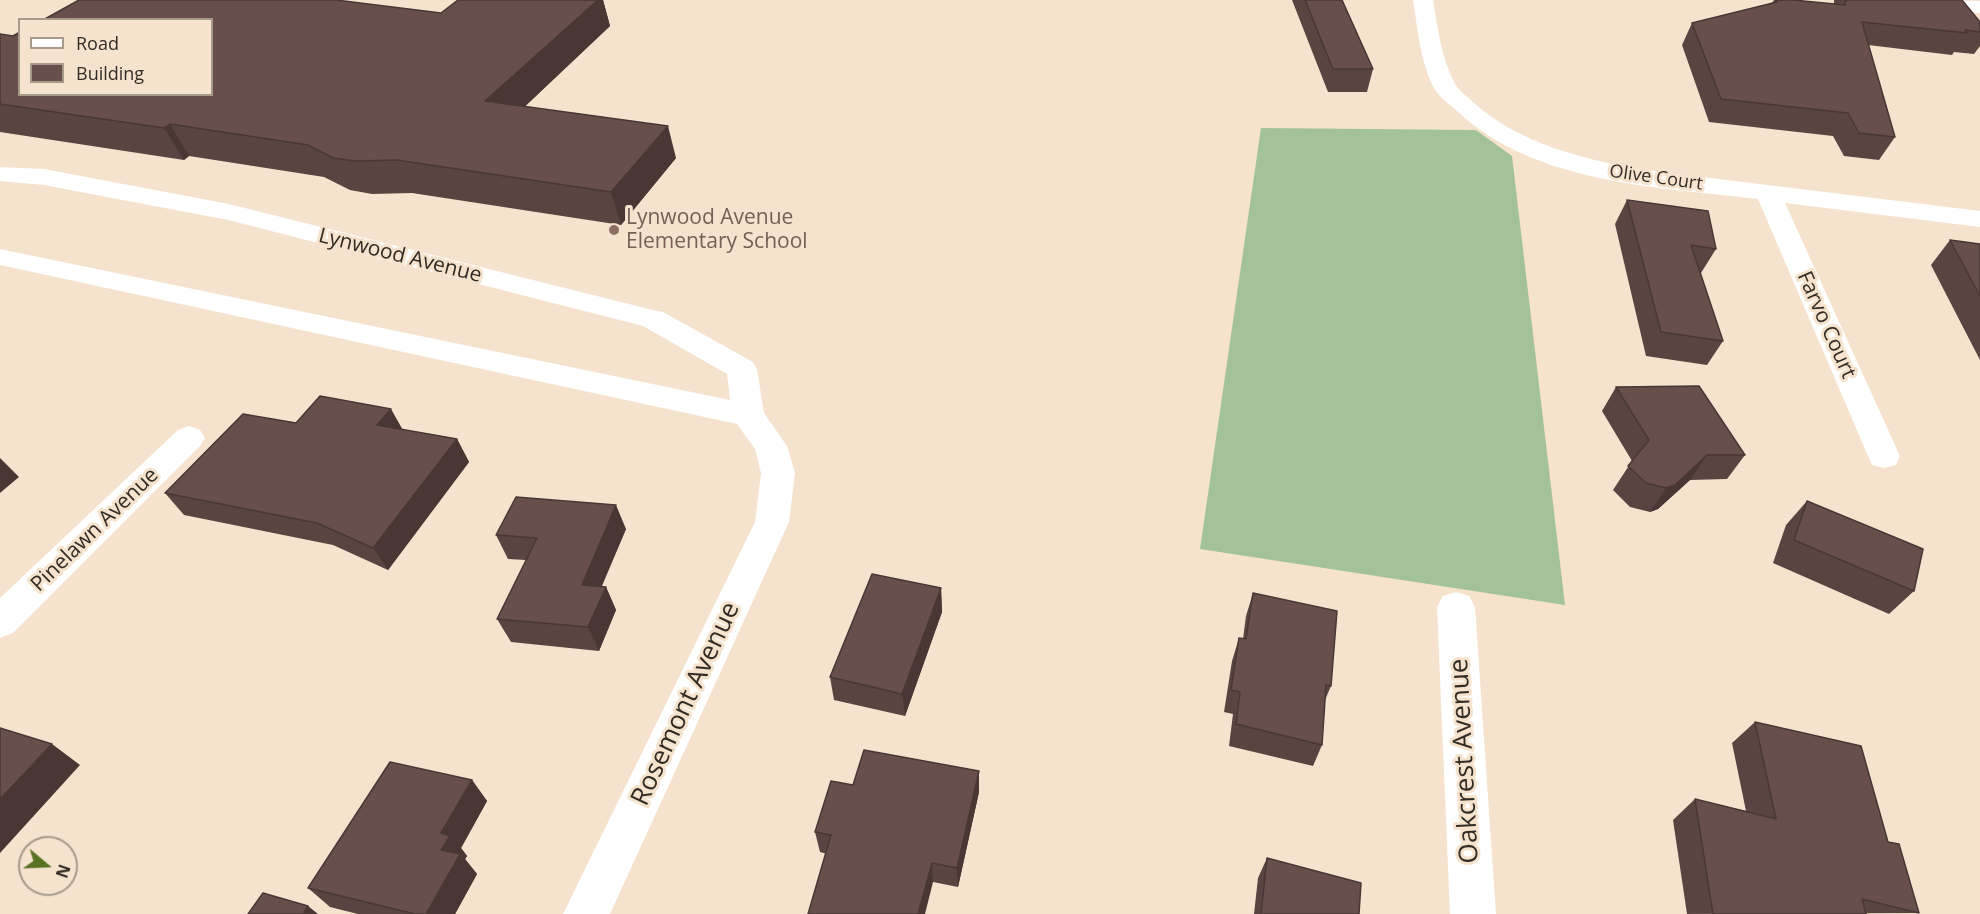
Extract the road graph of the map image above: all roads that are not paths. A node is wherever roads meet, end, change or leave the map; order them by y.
1 (1423, 0) edge
2 (1911, 0) edge
3 (1980, 7) edge
4 (0, 174) edge
5 (1768, 193) junction
6 (1980, 219) edge
7 (0, 257) edge
8 (748, 415) junction
9 (189, 438) dead end
10 (1884, 456) dead end
11 (776, 491) joint
12 (1456, 607) dead end
13 (0, 622) edge
14 (586, 914) edge
15 (1473, 914) edge

1 - 5 street, Olive Court
2 - 3 street
4 - 8 street, Lynwood Avenue
5 - 6 street, Olive Court
5 - 10 street, Farvo Court
7 - 8 street
8 - 11 street, Lynwood Avenue
9 - 13 street, Pinelawn Avenue
11 - 14 street, Rosemont Avenue
12 - 15 street, Oakcrest Avenue

